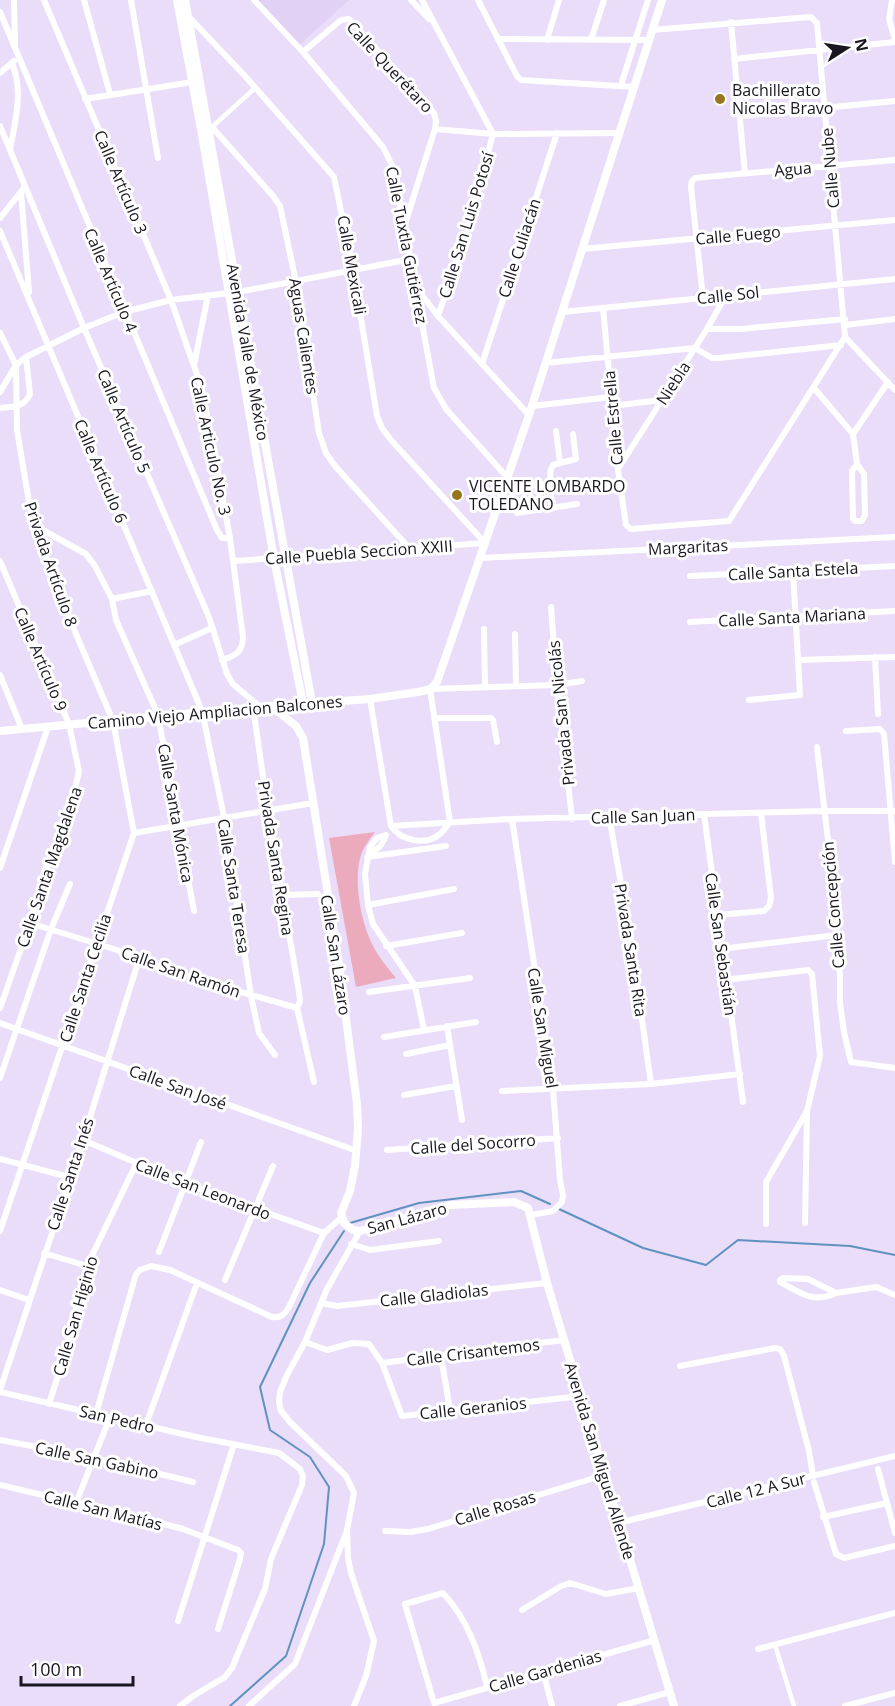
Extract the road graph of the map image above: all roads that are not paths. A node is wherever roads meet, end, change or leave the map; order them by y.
1 (14, 0) edge
2 (44, 0) edge
3 (84, 0) edge
4 (131, 0) edge
5 (185, 0) edge
6 (254, 0) edge
7 (411, 0) edge
8 (422, 0) edge
9 (478, 0) edge
10 (559, 0) edge
11 (604, 0) edge
12 (648, 0) edge
13 (662, 0) edge
14 (892, 0) edge
15 (177, 4) edge
16 (0, 12) edge
17 (188, 17) junction
18 (731, 22) junction
19 (434, 26) junction
20 (652, 30) junction
21 (498, 39) junction
22 (547, 40) junction
23 (591, 40) junction
24 (636, 40) junction
25 (649, 40) junction
26 (895, 41) edge
27 (16, 48) junction
28 (819, 49) junction
29 (303, 52) junction
30 (19, 57) junction
31 (734, 58) junction
32 (12, 63) junction
33 (0, 73) edge
34 (193, 82) junction
35 (621, 85) junction
36 (634, 87) junction
37 (147, 88) junction
38 (255, 88) junction
39 (110, 94) junction
40 (85, 99) junction
41 (895, 101) edge
42 (825, 108) junction
43 (740, 116) junction
44 (0, 126) edge
45 (207, 128) junction
46 (435, 129) junction
47 (557, 133) junction
48 (619, 133) junction
49 (494, 134) junction
50 (10, 151) junction
51 (158, 158) dead end
52 (895, 160) edge
53 (830, 166) junction
54 (745, 174) junction
55 (23, 189) junction
56 (0, 218) edge
57 (895, 220) edge
58 (405, 225) junction
59 (836, 226) junction
60 (0, 231) edge
61 (695, 238) junction
62 (582, 249) junction
63 (411, 259) junction
64 (353, 270) junction
65 (895, 279) edge
66 (296, 282) junction
67 (841, 284) junction
68 (417, 290) junction
69 (233, 293) junction
70 (208, 295) junction
71 (726, 295) junction
72 (30, 298) junction
73 (703, 298) junction
74 (171, 300) junction
75 (603, 308) junction
76 (124, 312) junction
77 (562, 312) junction
78 (438, 316) junction
79 (895, 319) edge
80 (845, 322) junction
81 (84, 328) junction
82 (707, 329) junction
83 (0, 333) edge
84 (845, 337) junction
85 (47, 345) junction
86 (841, 345) junction
87 (695, 348) junction
88 (608, 356) junction
89 (26, 357) junction
90 (545, 363) junction
91 (482, 364) junction
92 (16, 365) junction
93 (194, 366) junction
94 (888, 382) junction
95 (814, 388) junction
96 (895, 390) edge
97 (0, 392) edge
98 (611, 397) junction
99 (661, 400) junction
100 (612, 406) junction
101 (16, 407) junction
102 (0, 408) edge
103 (530, 411) junction
104 (556, 431) dead end
105 (573, 434) dead end
106 (853, 434) junction
107 (560, 463) junction
108 (857, 464) junction
109 (618, 470) junction
110 (507, 477) junction
111 (582, 481) dead end
112 (549, 484) junction
113 (503, 488) junction
114 (577, 504) dead end
115 (553, 507) junction
116 (516, 513) dead end
117 (39, 528) junction
118 (895, 537) edge
119 (230, 538) junction
120 (485, 543) junction
121 (410, 549) junction
122 (285, 558) junction
123 (481, 558) junction
124 (274, 559) junction
125 (0, 561) edge
126 (234, 561) junction
127 (895, 566) edge
128 (793, 571) junction
129 (690, 576) dead end
130 (152, 591) junction
131 (112, 599) junction
132 (551, 607) dead end
133 (895, 611) edge
134 (796, 616) junction
135 (690, 622) dead end
136 (212, 628) junction
137 (484, 629) dead end
138 (515, 634) dead end
139 (174, 645) junction
140 (875, 657) junction
141 (895, 657) edge
142 (222, 660) junction
143 (799, 660) junction
144 (0, 675) edge
145 (582, 681) dead end
146 (557, 685) junction
147 (516, 686) junction
148 (485, 687) junction
149 (430, 689) junction
150 (370, 699) junction
151 (749, 700) dead end
152 (308, 703) junction
153 (271, 706) junction
154 (256, 707) junction
155 (202, 711) junction
156 (878, 714) dead end
157 (158, 715) junction
158 (435, 718) junction
159 (113, 721) junction
160 (69, 724) junction
161 (48, 726) junction
162 (22, 729) junction
163 (846, 731) dead end
164 (0, 732) edge
165 (497, 741) dead end
166 (818, 747) dead end
167 (313, 803) junction
168 (268, 811) junction
169 (824, 811) junction
170 (894, 811) edge
171 (761, 813) junction
172 (704, 814) junction
173 (609, 816) junction
174 (224, 818) junction
175 (512, 819) junction
176 (572, 819) junction
177 (450, 822) junction
178 (179, 824) junction
179 (391, 826) junction
180 (134, 833) junction
181 (446, 846) dead end
182 (368, 854) junction
183 (895, 862) edge
184 (0, 868) edge
185 (70, 884) dead end
186 (454, 889) dead end
187 (318, 894) dead end
188 (282, 895) junction
189 (368, 905) junction
190 (194, 911) dead end
191 (717, 915) junction
192 (30, 923) junction
193 (51, 929) junction
194 (462, 933) dead end
195 (837, 935) junction
196 (96, 943) junction
197 (386, 946) junction
198 (721, 949) junction
199 (139, 959) junction
200 (470, 978) dead end
201 (726, 980) junction
202 (415, 986) junction
203 (369, 992) dead end
204 (251, 996) junction
205 (0, 1008) edge
206 (297, 1008) junction
207 (476, 1022) dead end
208 (0, 1023) edge
209 (447, 1026) junction
210 (17, 1030) junction
211 (424, 1030) junction
212 (384, 1037) dead end
213 (450, 1045) junction
214 (62, 1047) junction
215 (406, 1054) dead end
216 (275, 1055) dead end
217 (107, 1061) junction
218 (895, 1062) edge
219 (891, 1068) edge
220 (740, 1074) junction
221 (0, 1078) edge
222 (314, 1082) dead end
223 (651, 1084) junction
224 (456, 1086) junction
225 (553, 1089) junction
226 (502, 1091) dead end
227 (404, 1095) dead end
228 (743, 1102) dead end
229 (807, 1111) junction
230 (462, 1120) dead end
231 (558, 1138) junction
232 (82, 1140) junction
233 (201, 1142) dead end
234 (387, 1149) dead end
235 (357, 1151) junction
236 (0, 1159) edge
237 (136, 1164) junction
238 (23, 1165) junction
239 (273, 1166) dead end
240 (69, 1177) junction
241 (186, 1184) junction
242 (254, 1210) junction
243 (531, 1215) junction
244 (345, 1223) junction
245 (805, 1223) dead end
246 (766, 1224) dead end
247 (360, 1230) junction
248 (0, 1231) edge
249 (324, 1233) junction
250 (439, 1241) dead end
251 (351, 1244) junction
252 (159, 1252) dead end
253 (44, 1253) junction
254 (87, 1266) junction
255 (225, 1280) dead end
256 (197, 1282) junction
257 (547, 1283) junction
258 (0, 1290) edge
259 (836, 1293) junction
260 (895, 1295) edge
261 (29, 1300) junction
262 (322, 1303) junction
263 (564, 1340) junction
264 (305, 1342) junction
265 (441, 1356) junction
266 (382, 1363) junction
267 (680, 1366) dead end
268 (0, 1391) edge
269 (581, 1396) junction
270 (49, 1404) junction
271 (450, 1410) junction
272 (96, 1414) junction
273 (110, 1417) junction
274 (146, 1425) junction
275 (0, 1440) edge
276 (234, 1444) junction
277 (895, 1456) edge
278 (94, 1458) junction
279 (878, 1469) dead end
280 (604, 1475) junction
281 (814, 1479) junction
282 (193, 1482) dead end
283 (0, 1485) edge
284 (76, 1503) junction
285 (887, 1503) junction
286 (823, 1517) junction
287 (618, 1523) junction
288 (347, 1530) junction
289 (385, 1531) dead end
290 (895, 1533) edge
291 (205, 1537) junction
292 (895, 1546) edge
293 (639, 1588) junction
294 (522, 1610) dead end
295 (895, 1613) edge
296 (178, 1621) dead end
297 (218, 1629) dead end
298 (655, 1640) junction
299 (775, 1645) junction
300 (758, 1649) dead end
301 (543, 1671) junction
302 (487, 1687) junction
303 (670, 1692) junction
304 (895, 1693) edge
305 (180, 1706) edge
306 (249, 1706) edge
307 (354, 1706) edge
308 (552, 1706) edge
309 (620, 1706) edge
310 (675, 1706) edge
311 (794, 1706) edge
312 (845, 1706) edge

1 - 27 street
2 - 40 street, Calle Artículo 3
3 - 39 street
4 - 37 street
5 - 17 main road, Avenida Valle de México
6 - 29 street, Calle Tuxtla Gutiérrez
7 - 19 street
8 - 19 street
9 - 21 street
10 - 22 street
11 - 23 street
12 - 24 street
13 - 20 main road
14 - 26 street
15 - 17 street, Calle Mexicali
15 - 34 main road, Avenida Valle de México
16 - 27 street, Calle Artículo 4
17 - 38 street, Calle Mexicali
17 - 45 main road, Avenida Valle de México
18 - 20 street, Calle Nube
18 - 28 street, Calle Nube
18 - 31 street
19 - 49 street
20 - 25 main road
21 - 22 street
21 - 35 street
22 - 23 street
23 - 24 street
24 - 25 street
24 - 35 street
25 - 36 main road
26 - 28 street
27 - 30 street, Calle Artículo 4
28 - 31 street
28 - 42 street, Calle Nube
29 - 46 street, Calle Querétaro
29 - 58 street, Calle Tuxtla Gutiérrez
30 - 32 street
30 - 76 street, Calle Artículo 4
31 - 43 street
32 - 33 street
32 - 50 street
34 - 37 street
34 - 45 main road, Avenida Valle de México
35 - 36 street
36 - 48 main road
37 - 39 street
37 - 51 street
38 - 45 street
38 - 64 street, Calle Mexicali
39 - 40 street
40 - 74 street, Calle Artículo 3
41 - 42 street
42 - 43 street
42 - 53 street, Calle Nube
43 - 54 street
44 - 50 street, Calle Artículo 5
45 - 66 street, Aguas Calientes
45 - 69 main road, Avenida Valle de México
46 - 49 street, Calle Querétaro
46 - 58 street
47 - 48 street, Calle Querétaro
47 - 49 street, Calle Querétaro
47 - 91 street, Calle Culiacán
48 - 62 main road
49 - 78 street, Calle San Luis Potosí
50 - 55 street, Calle Artículo 5
52 - 53 street, Agua
53 - 54 street, Agua
53 - 59 street, Calle Nube
54 - 61 street, Agua
55 - 56 street
55 - 72 street
55 - 81 street, Calle Artículo 5
57 - 59 street, Calle Fuego
58 - 63 street, Calle Tuxtla Gutiérrez
59 - 61 street, Calle Fuego
59 - 67 street, Calle Nube
60 - 72 street, Calle Artículo 6
61 - 62 street, Calle Fuego
61 - 73 street
62 - 77 main road
63 - 64 street
63 - 68 street, Calle Tuxtla Gutiérrez
64 - 66 street
64 - 120 street, Calle Mexicali
65 - 67 street, Calle Sol
66 - 69 street
66 - 121 street, Aguas Calientes
67 - 71 street, Calle Sol
67 - 80 street, Calle Nube
68 - 78 street
68 - 110 street, Calle Tuxtla Gutiérrez
69 - 70 street
69 - 122 main road, Avenida Valle de México
69 - 124 main road, Avenida Valle de México
70 - 74 street
70 - 93 street, Calle Articulo No. 3
71 - 73 street, Calle Sol
71 - 82 street, Niebla
72 - 85 street, Calle Artículo 6
73 - 75 street, Calle Sol
74 - 76 street
74 - 93 street, Calle Artículo 3
75 - 77 street, Calle Sol
75 - 88 street, Calle Estrella
76 - 81 street
76 - 119 street, Calle Artículo 4
77 - 90 main road
78 - 91 street
79 - 80 street
80 - 82 street
80 - 84 street, Calle Nube
81 - 85 street
81 - 136 street, Calle Artículo 5
82 - 87 street, Niebla
83 - 92 street
84 - 86 street
84 - 94 street
85 - 89 street
85 - 130 street, Calle Artículo 6
86 - 87 street
86 - 95 street
87 - 88 street
87 - 99 street, Niebla
88 - 90 street
88 - 98 street, Calle Estrella
89 - 92 street
89 - 101 street
90 - 103 main road
91 - 103 street
92 - 97 street
92 - 101 street, Privada Artículo 8
93 - 119 street, Calle Articulo No. 3
94 - 96 street
94 - 106 street
95 - 106 street
95 - 109 street, Calle Estrella
98 - 100 street, Calle Estrella
98 - 103 street
99 - 100 street
99 - 109 street, Niebla
100 - 109 street, Calle Estrella
101 - 102 street
101 - 117 street, Privada Artículo 8
103 - 110 main road
104 - 107 street
105 - 107 street
106 - 108 street
107 - 112 street
108 - 108 street
110 - 113 main road
111 - 112 street
112 - 113 street
112 - 115 street
113 - 120 main road
114 - 115 street
115 - 116 street
117 - 131 street, Calle Santa Mónica
117 - 159 street, Privada Artículo 8
118 - 123 street, Margaritas
119 - 126 street, Calle Articulo No. 3
120 - 121 street, Calle Puebla Seccion XXIII
120 - 123 main road
121 - 122 street, Calle Puebla Seccion XXIII
122 - 124 street, Calle Puebla Seccion XXIII
122 - 152 main road, Avenida Valle de México
123 - 149 main road
124 - 126 street, Calle Puebla Seccion XXIII
124 - 152 main road, Avenida Valle de México
125 - 160 street, Calle Artículo 9
126 - 142 street
127 - 128 street, Calle Santa Estela
128 - 129 street, Calle Santa Estela
128 - 134 street
130 - 131 street
130 - 139 street, Calle Artículo 6
131 - 157 street, Calle Santa Mónica
132 - 146 street, Privada San Nicolás
133 - 134 street, Calle Santa Mariana
134 - 135 street, Calle Santa Mariana
134 - 143 street
136 - 139 street
136 - 142 street, Calle Artículo 5
137 - 148 street
138 - 147 street
139 - 155 street, Calle Artículo 6
140 - 141 street
140 - 143 street
140 - 156 street
142 - 154 street, Calle Artículo 5
143 - 151 street
144 - 162 street
145 - 146 street
146 - 147 street
146 - 176 street, Privada San Nicolás
147 - 148 street
148 - 149 street
149 - 150 main road, Camino Viejo Ampliacion Balcones
149 - 158 street
150 - 152 main road, Camino Viejo Ampliacion Balcones
150 - 179 street
152 - 153 main road, Camino Viejo Ampliacion Balcones
153 - 154 street, Camino Viejo Ampliacion Balcones
153 - 167 main road, Calle San Lázaro
154 - 155 street, Camino Viejo Ampliacion Balcones
154 - 168 street, Privada Santa Regina
155 - 157 street, Camino Viejo Ampliacion Balcones
155 - 174 street, Calle Santa Teresa
157 - 159 street, Camino Viejo Ampliacion Balcones
157 - 178 street, Calle Santa Mónica
158 - 165 street
158 - 177 street
159 - 160 street, Camino Viejo Ampliacion Balcones
159 - 180 street, Calle Santa Cecilia
160 - 161 street, Camino Viejo Ampliacion Balcones
160 - 192 street, Calle Santa Magdalena
161 - 162 street, Camino Viejo Ampliacion Balcones
161 - 184 street
162 - 164 street, Camino Viejo Ampliacion Balcones
163 - 170 street
166 - 169 street, Calle Concepción
167 - 168 street
167 - 235 main road, Calle San Lázaro
168 - 174 street
168 - 188 street, Privada Santa Regina
169 - 170 street, Calle San Juan
169 - 171 street, Calle San Juan
169 - 195 street, Calle Concepción
170 - 183 street
171 - 172 street, Calle San Juan
171 - 191 street
172 - 173 street, Calle San Juan
172 - 191 street, Calle San Sebastián
173 - 176 street, Calle San Juan
173 - 223 street, Privada Santa Rita
174 - 178 street
174 - 204 street, Calle Santa Teresa
175 - 176 street, Calle San Juan
175 - 177 street, Calle San Juan
175 - 225 street, Calle San Miguel
177 - 179 street, Calle San Juan
177 - 179 street
178 - 180 street
178 - 190 street, Calle Santa Mónica
179 - 182 street
180 - 196 street, Calle Santa Cecilia
181 - 182 street
182 - 189 street
185 - 193 street
186 - 189 street
187 - 188 street
188 - 206 street, Privada Santa Regina
189 - 197 street
191 - 198 street, Calle San Sebastián
192 - 193 street, Calle San Ramón
192 - 205 street, Calle Santa Magdalena
193 - 196 street, Calle San Ramón
193 - 210 street
194 - 197 street
195 - 198 street
195 - 219 street, Calle Concepción
196 - 199 street, Calle San Ramón
196 - 214 street, Calle Santa Cecilia
197 - 202 street
198 - 201 street, Calle San Sebastián
199 - 204 street, Calle San Ramón
199 - 217 street, Calle Santa Inés
200 - 202 street
201 - 220 street, Calle San Sebastián
201 - 229 street
202 - 203 street
202 - 211 street
204 - 206 street, Calle San Ramón
204 - 216 street, Calle Santa Teresa
206 - 222 street, Privada Santa Regina
207 - 209 street
208 - 210 street, Calle San José
209 - 211 street
209 - 213 street
210 - 214 street, Calle San José
210 - 221 street
211 - 212 street
213 - 215 street
213 - 224 street
214 - 217 street, Calle San José
214 - 238 street, Calle Santa Cecilia
217 - 232 street, Calle Santa Inés
217 - 235 street, Calle San José
218 - 219 street
220 - 223 street
220 - 228 street, Calle San Sebastián
223 - 225 street
224 - 227 street
224 - 230 street
225 - 226 street
225 - 231 street, Calle San Miguel
229 - 245 street
229 - 246 street
231 - 234 street, Calle del Socorro
231 - 243 street, Calle San Miguel
232 - 237 street, Calle San Leonardo
232 - 240 street, Calle Santa Inés
233 - 241 street
235 - 244 main road, Calle San Lázaro
236 - 238 street
237 - 241 street, Calle San Leonardo
237 - 254 street, Calle San Higinio
238 - 240 street
238 - 248 street, Calle Santa Cecilia
239 - 242 street
240 - 253 street, Calle Santa Inés
241 - 242 street, Calle San Leonardo
241 - 252 street
242 - 249 street, Calle San Leonardo
242 - 255 street
243 - 247 main road, San Lázaro
243 - 257 main road, Avenida San Miguel Allende
244 - 247 main road, San Lázaro
244 - 249 street
247 - 251 street
249 - 256 street
250 - 251 street
251 - 262 street
253 - 254 street
253 - 261 street, Calle Santa Inés
254 - 270 street, Calle San Higinio
256 - 272 street
256 - 274 street
257 - 262 street, Calle Gladiolas
257 - 263 main road, Avenida San Miguel Allende
258 - 261 street
259 - 259 street
259 - 260 street
261 - 268 street, Calle Santa Inés
262 - 264 street
263 - 265 street, Calle Crisantemos
263 - 269 main road, Avenida San Miguel Allende
264 - 266 street, Calle Geranios
264 - 288 street
265 - 266 street, Calle Crisantemos
265 - 271 street
266 - 271 street, Calle Geranios
267 - 281 street
268 - 270 street, San Pedro
269 - 271 street, Calle Geranios
269 - 280 main road, Avenida San Miguel Allende
270 - 272 street, San Pedro
272 - 273 street, San Pedro
273 - 274 street, San Pedro
273 - 278 street
274 - 276 street, San Pedro
275 - 278 street, Calle San Gabino
276 - 291 street
276 - 305 street, San Pedro
277 - 281 street, Calle 12 A Sur
278 - 282 street, Calle San Gabino
278 - 284 street
279 - 285 street
280 - 287 main road, Avenida San Miguel Allende
280 - 289 street, Calle Rosas
281 - 286 street
281 - 287 street, Calle 12 A Sur
283 - 284 street, Calle San Matías
284 - 291 street, Calle San Matías
285 - 286 street
285 - 290 street
286 - 292 street
287 - 293 main road, Avenida San Miguel Allende
288 - 306 street
288 - 307 street
291 - 296 street
291 - 297 street, Calle San Matías
293 - 294 street
293 - 298 main road, Avenida San Miguel Allende
295 - 299 street
298 - 301 street, Calle Gardenias
298 - 303 main road, Avenida San Miguel Allende
299 - 300 street
299 - 311 street
301 - 302 street, Calle Gardenias
301 - 308 street
302 - 302 street, Calle Gardenias
303 - 309 street
303 - 310 main road, Avenida San Miguel Allende
304 - 312 street

